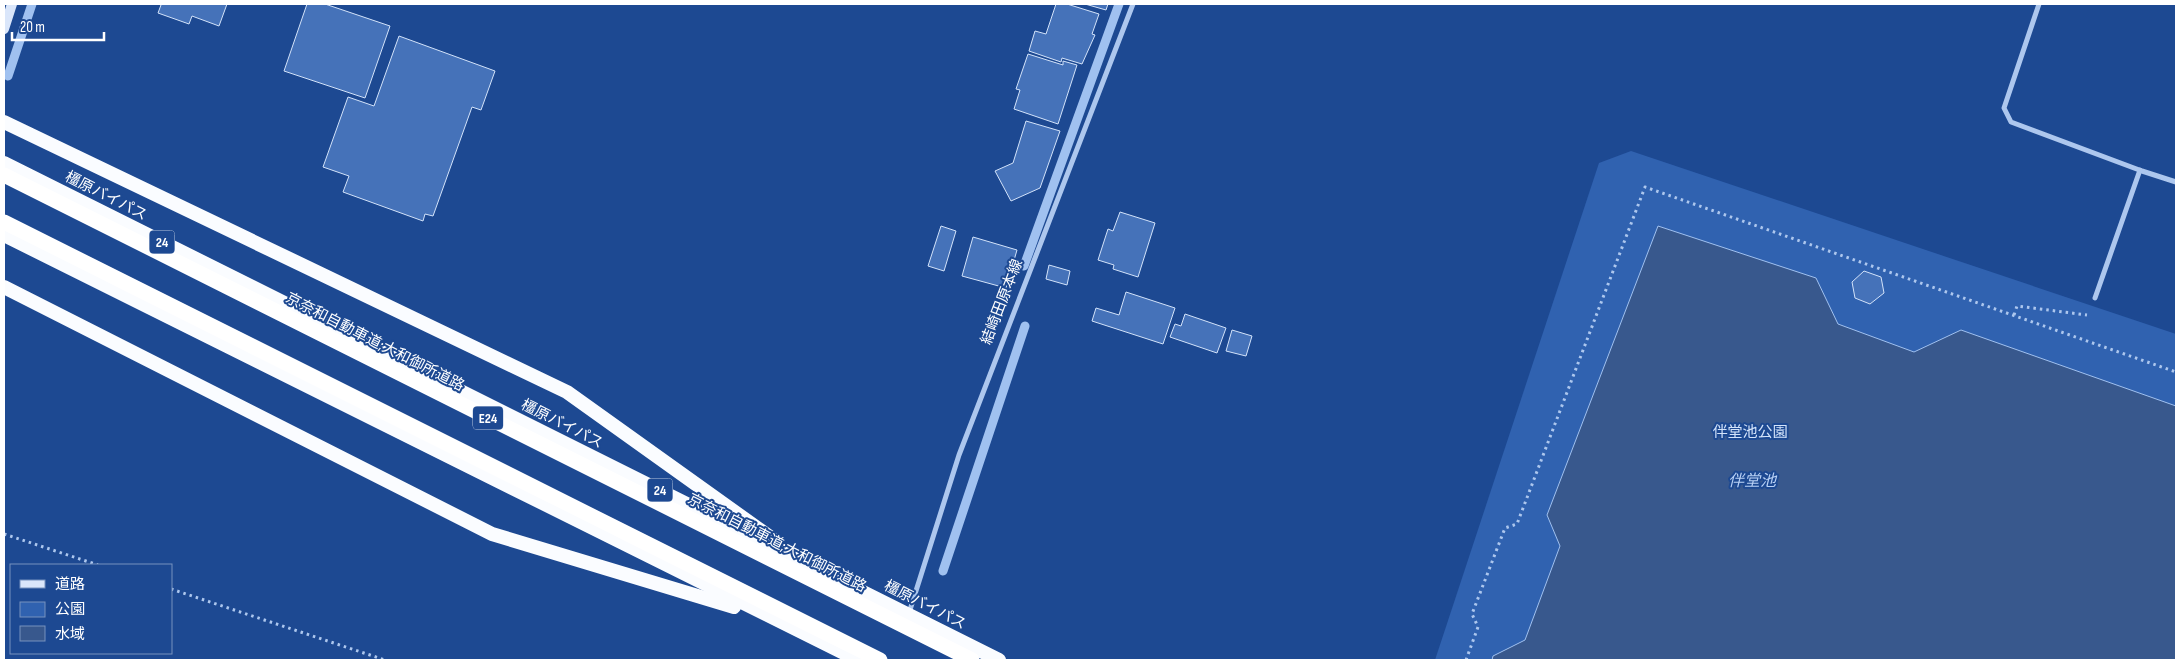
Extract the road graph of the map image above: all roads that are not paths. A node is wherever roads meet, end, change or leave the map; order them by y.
1 (12, 4) edge
2 (1133, 4) edge
3 (2039, 4) edge
4 (4, 29) edge
5 (4, 122) edge
6 (4, 162) edge
7 (2140, 170) junction
8 (4, 175) edge
9 (2176, 182) edge
10 (4, 222) edge
11 (4, 235) edge
12 (4, 287) edge
13 (2095, 298) dead end
14 (810, 565) junction
15 (909, 615) junction
16 (771, 618) junction
17 (858, 660) edge
18 (880, 660) edge
19 (972, 660) edge
20 (999, 660) edge

1 - 4 main road
2 - 15 street, 結崎田原本線
3 - 7 street
5 - 14 highway
6 - 14 highway, 橿原バイパス / 24
7 - 9 street
7 - 13 street
8 - 19 highway, 京奈和自動車道;大和御所道路 / E24
10 - 18 highway
11 - 16 highway
12 - 16 highway
14 - 15 highway, 橿原バイパス / 24
15 - 20 highway, 橿原バイパス / 24
16 - 17 highway

